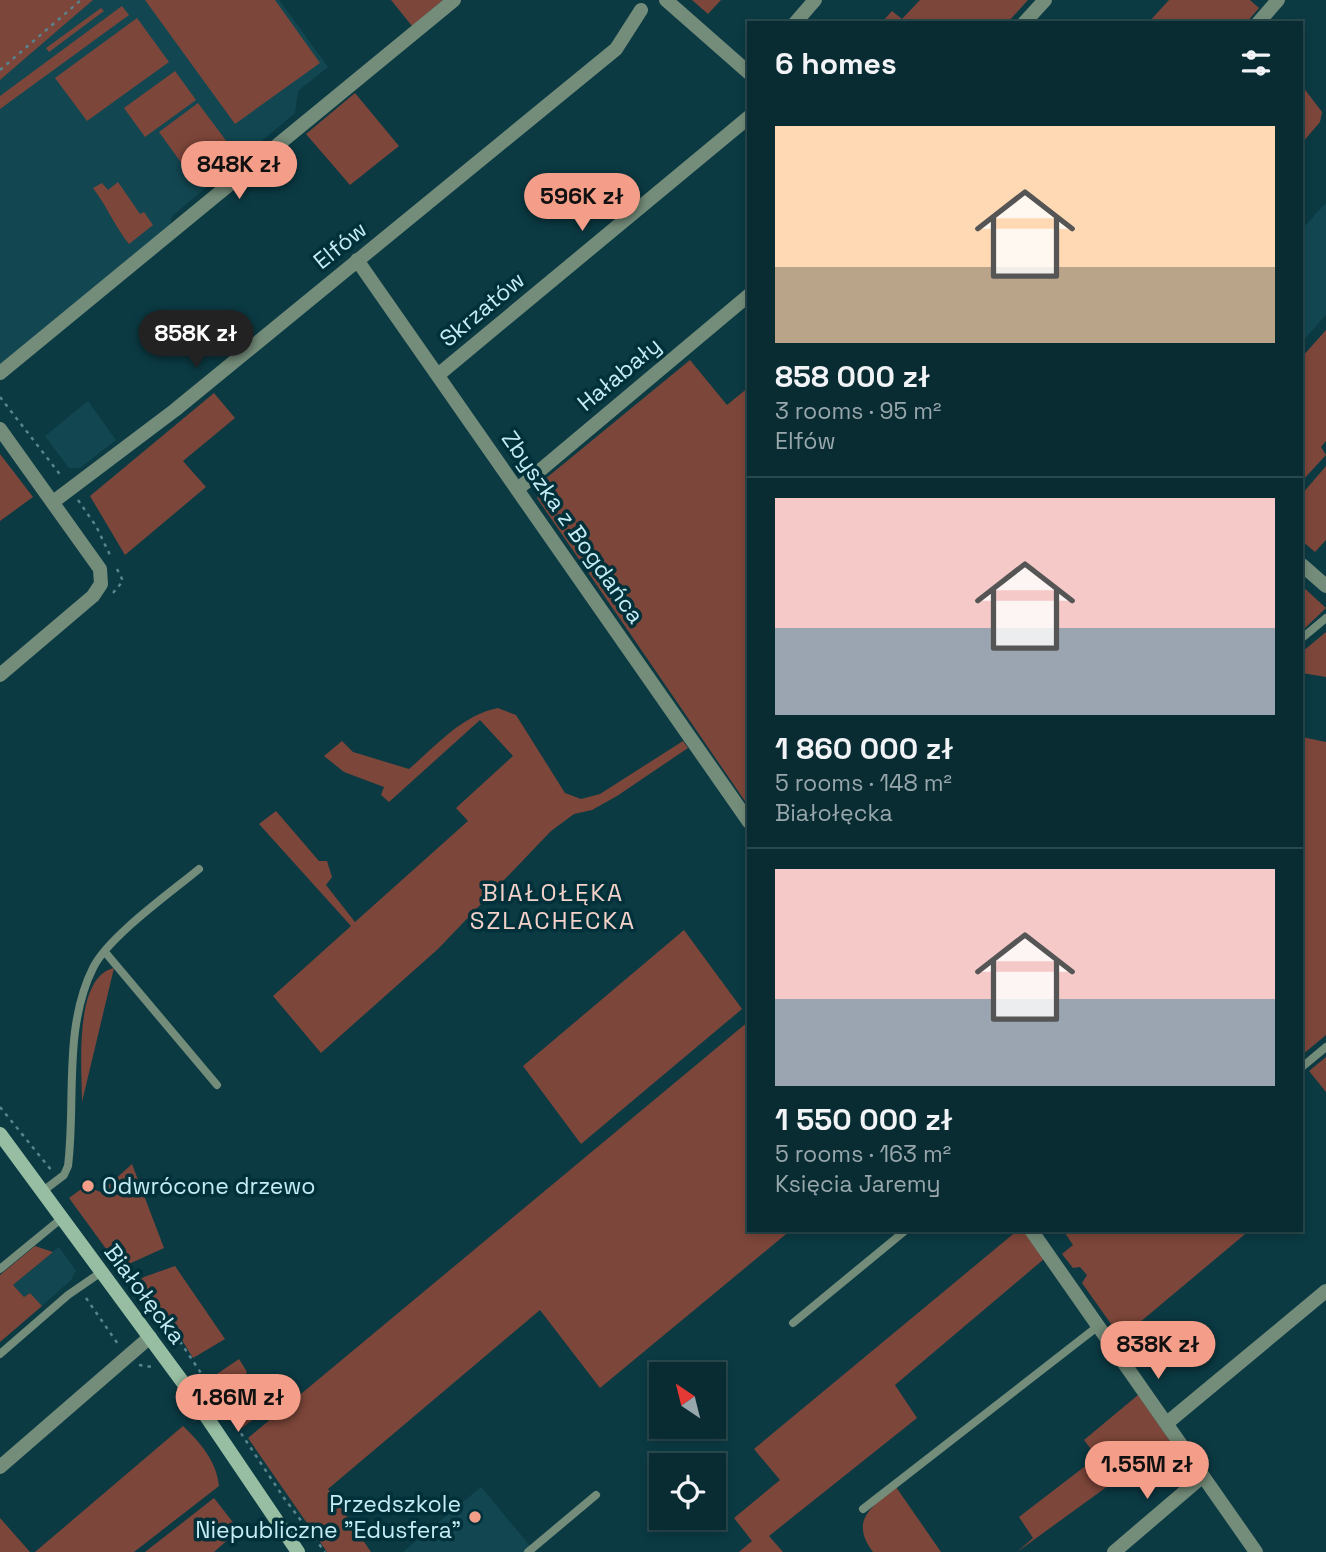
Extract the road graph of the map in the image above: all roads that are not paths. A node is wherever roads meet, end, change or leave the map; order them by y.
1 (454, 0) edge
2 (666, 0) edge
3 (815, 0) edge
4 (1045, 0) edge
5 (1278, 0) edge
6 (641, 10) dead end
7 (797, 21) edge
8 (1026, 21) edge
9 (1260, 21) edge
10 (747, 71) edge
11 (747, 119) edge
12 (357, 260) junction
13 (747, 297) edge
14 (0, 373) edge
15 (438, 375) junction
16 (0, 429) edge
17 (519, 488) junction
18 (53, 502) junction
19 (1303, 566) edge
20 (1326, 586) edge
21 (1326, 618) edge
22 (1303, 637) edge
23 (0, 675) edge
24 (747, 819) edge
25 (198, 869) dead end
26 (105, 952) junction
27 (1326, 1047) edge
28 (1303, 1066) edge
29 (217, 1085) dead end
30 (0, 1134) edge
31 (43, 1191) junction
32 (62, 1218) junction
33 (904, 1232) edge
34 (1032, 1232) edge
35 (0, 1269) edge
36 (100, 1273) junction
37 (1326, 1291) edge
38 (793, 1323) dead end
39 (1097, 1327) junction
40 (149, 1337) junction
41 (0, 1354) edge
42 (1167, 1423) junction
43 (0, 1467) edge
44 (1203, 1476) junction
45 (596, 1495) dead end
46 (863, 1508) dead end
47 (298, 1552) edge
48 (528, 1552) edge
49 (1114, 1552) edge
50 (1256, 1552) edge

1 - 14 street
2 - 10 street
3 - 7 street
4 - 8 street
5 - 9 street
6 - 12 street, Elfów
11 - 15 street, Skrzatów
12 - 15 street, Zbyszka z Bogdańca
12 - 18 street, Elfów
13 - 17 street, Hałabały
15 - 17 street, Zbyszka z Bogdańca
16 - 18 street
17 - 24 street, Zbyszka z Bogdańca
18 - 23 street
19 - 20 street
21 - 22 lane
25 - 26 lane
26 - 29 lane
26 - 31 lane
27 - 28 lane
30 - 31 street, Białołęcka
31 - 32 street, Białołęcka
32 - 35 lane
32 - 36 street, Białołęcka
33 - 38 lane
34 - 39 street
36 - 40 street, Białołęcka
36 - 41 lane
37 - 42 street
39 - 42 street
39 - 46 lane
40 - 43 street
40 - 47 street, Białołęcka
42 - 44 street
44 - 49 street
44 - 50 street
45 - 48 lane

